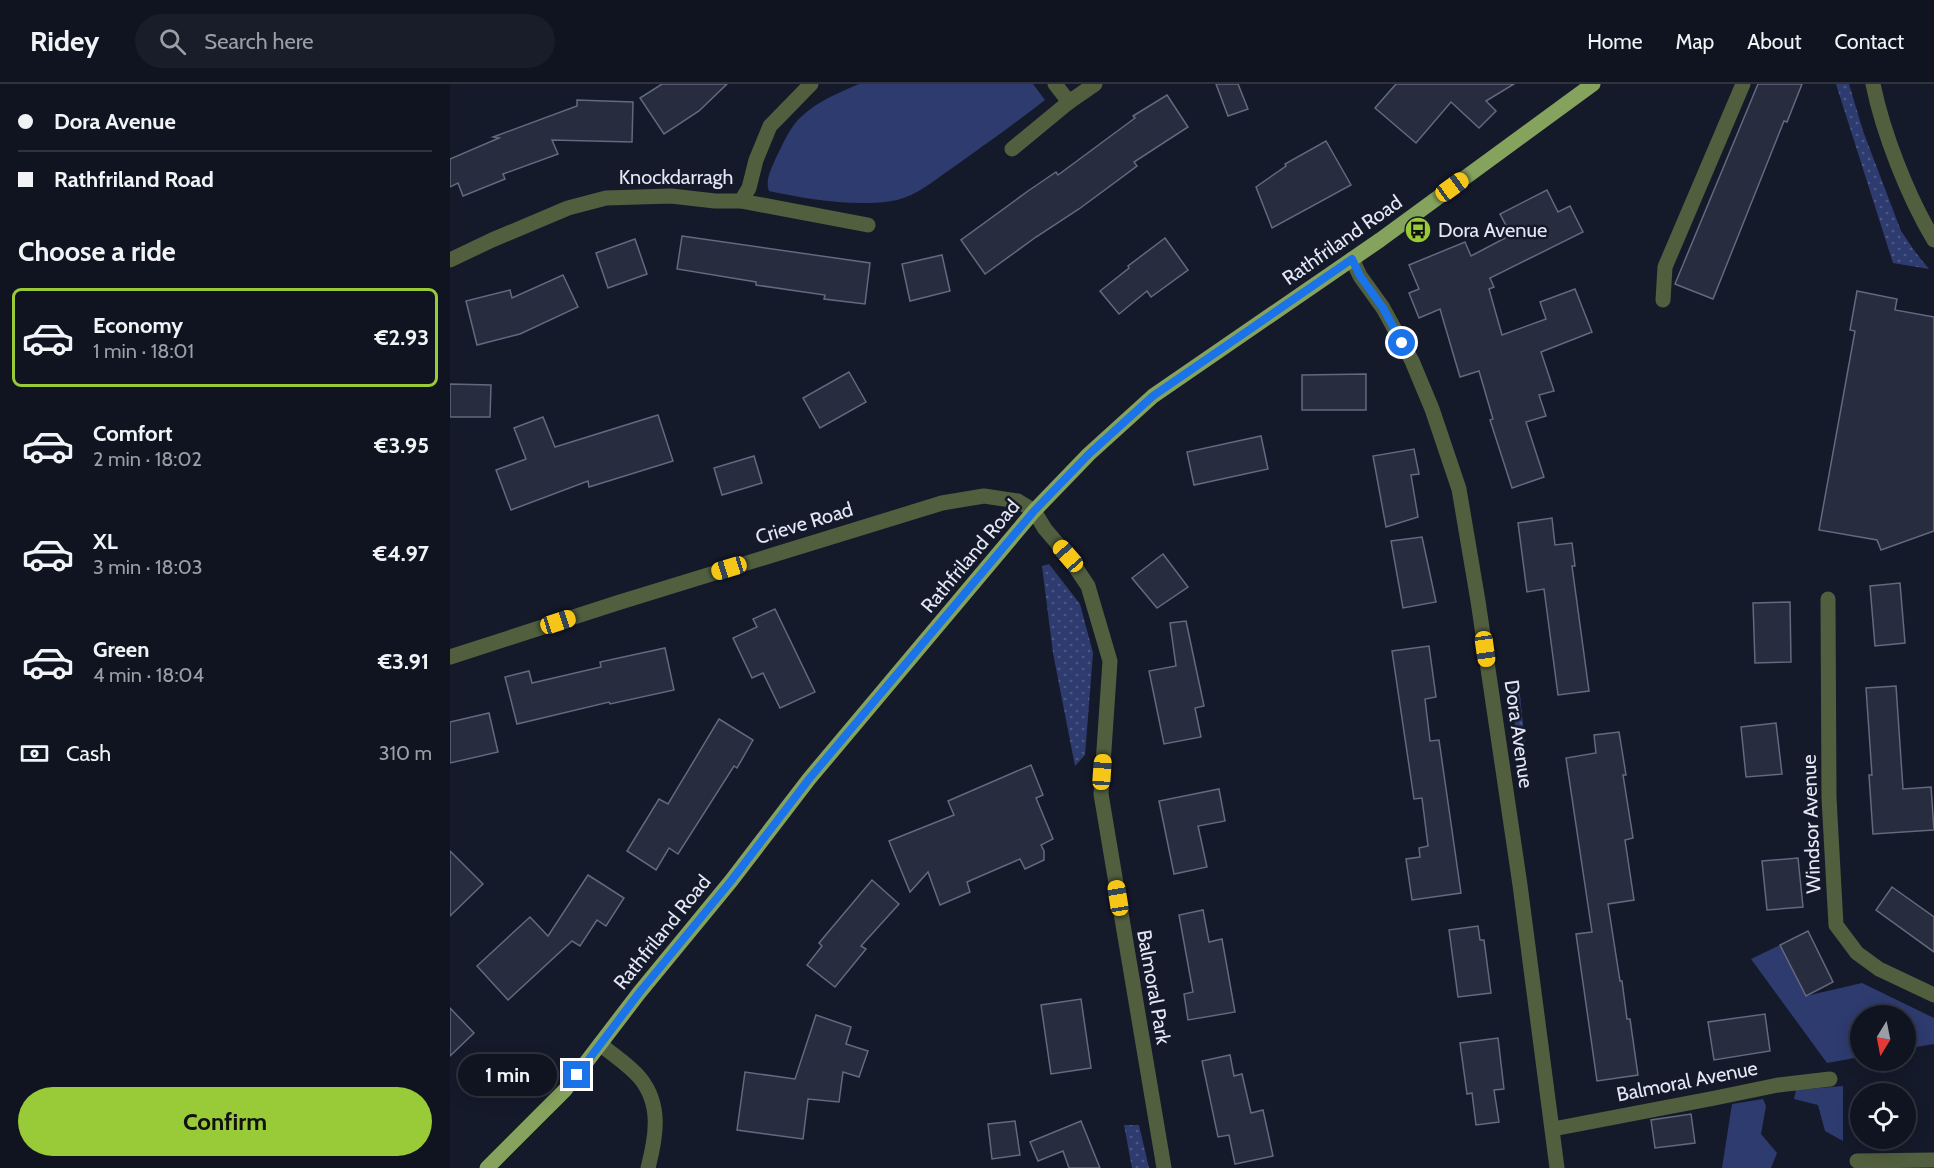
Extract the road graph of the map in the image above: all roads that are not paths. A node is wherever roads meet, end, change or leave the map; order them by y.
1 (811, 84) edge
2 (1055, 84) edge
3 (1095, 84) edge
4 (1593, 84) edge
5 (1743, 84) edge
6 (1873, 84) edge
7 (1069, 102) junction
8 (1012, 149) dead end
9 (741, 201) junction
10 (868, 225) dead end
11 (1934, 240) edge
12 (1352, 259) junction
13 (450, 260) edge
14 (1663, 300) dead end
15 (1034, 511) junction
16 (1828, 599) dead end
17 (450, 657) edge
18 (1934, 995) edge
19 (600, 1044) junction
20 (1830, 1079) dead end
21 (1553, 1129) junction
22 (1934, 1160) edge
23 (1857, 1161) dead end
24 (1883, 1164) edge
25 (487, 1168) edge
26 (648, 1168) edge
27 (1164, 1168) edge
28 (1557, 1168) edge

1 - 9 street, Knockdarragh
2 - 7 street
3 - 7 street
4 - 12 main road, Rathfriland Road
5 - 14 street
6 - 11 street
7 - 8 street
9 - 10 street
9 - 13 street, Knockdarragh
12 - 15 main road, Rathfriland Road
12 - 21 street, Dora Avenue
15 - 17 street, Crieve Road
15 - 19 main road, Rathfriland Road
15 - 27 street, Balmoral Park
16 - 18 street, Windsor Avenue
19 - 25 main road, Rathfriland Road
19 - 26 street
20 - 21 street, Balmoral Avenue
21 - 28 street, Dora Avenue
22 - 24 street
23 - 24 street

